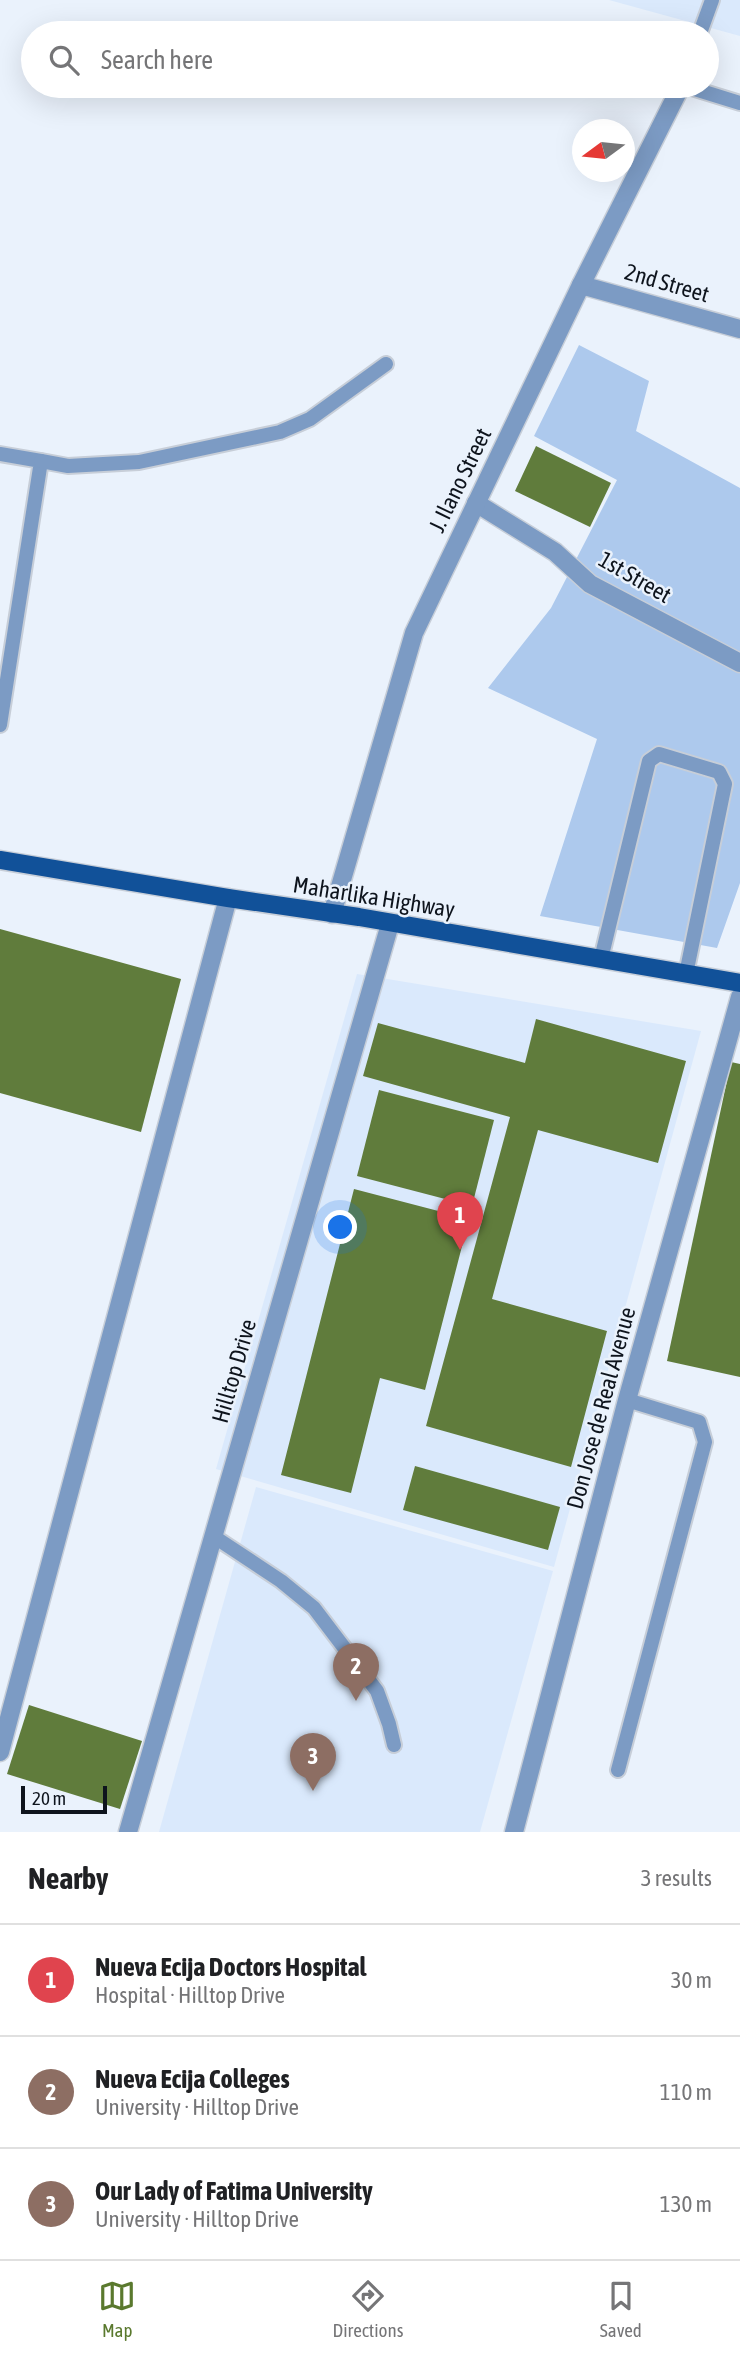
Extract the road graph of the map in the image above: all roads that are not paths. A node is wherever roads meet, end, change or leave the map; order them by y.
1 (712, 0) edge
2 (704, 21) edge
3 (719, 97) edge
4 (677, 98) edge
5 (740, 103) edge
6 (581, 285) junction
7 (740, 329) edge
8 (386, 364) dead end
9 (0, 454) edge
10 (41, 461) junction
11 (476, 503) junction
12 (740, 663) edge
13 (0, 725) edge
14 (0, 860) edge
15 (228, 898) junction
16 (332, 914) junction
17 (390, 924) junction
18 (601, 959) junction
19 (686, 974) junction
20 (740, 983) edge
21 (740, 997) edge
22 (627, 1401) junction
23 (213, 1536) junction
24 (394, 1745) dead end
25 (0, 1752) edge
26 (618, 1770) dead end
27 (128, 1832) edge
28 (514, 1832) edge

1 - 2 lane
3 - 5 lane
4 - 6 street, J. Ilano Street
6 - 7 street, 2nd Street
6 - 11 street, J. Ilano Street
8 - 10 lane
9 - 10 lane
10 - 13 lane
11 - 12 street, 1st Street
11 - 16 street, J. Ilano Street
14 - 15 main road, Maharlika Highway
15 - 16 main road, Maharlika Highway
15 - 25 street
16 - 17 main road, Maharlika Highway
17 - 18 main road, Maharlika Highway
17 - 23 street, Hilltop Drive
18 - 19 main road, Maharlika Highway
18 - 19 lane
19 - 20 main road, Maharlika Highway
21 - 22 street, Don Jose de Real Avenue
22 - 26 lane
22 - 28 street, Don Jose de Real Avenue
23 - 24 lane
23 - 27 street, Hilltop Drive

